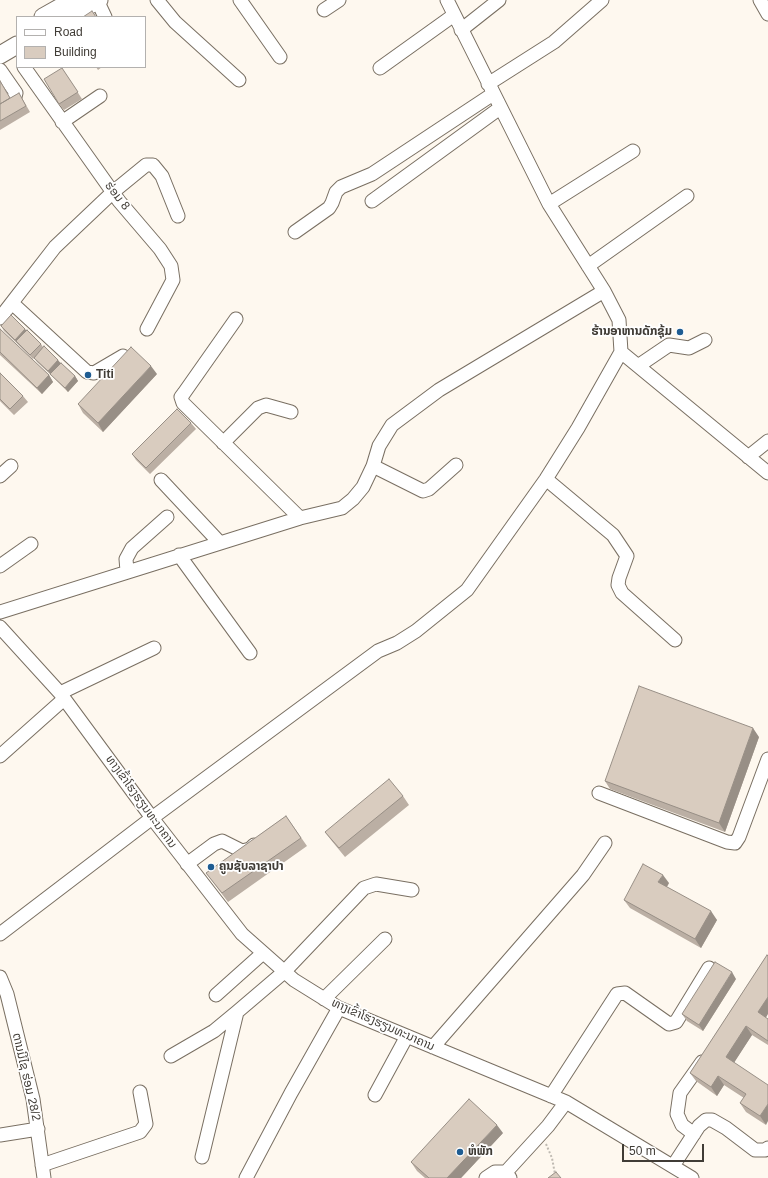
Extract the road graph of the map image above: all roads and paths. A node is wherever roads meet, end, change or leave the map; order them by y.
1 (73, 0) edge
2 (97, 0) edge
3 (156, 0) edge
4 (240, 0) edge
5 (339, 0) edge
6 (447, 0) edge
7 (499, 0) edge
8 (602, 0) edge
9 (324, 10) dead end
10 (454, 14) junction
11 (45, 16) edge
12 (70, 16) edge
13 (105, 16) edge
14 (461, 30) junction
15 (16, 34) edge
16 (9, 49) edge
17 (280, 57) dead end
18 (25, 68) edge
19 (380, 68) dead end
20 (0, 70) edge
21 (240, 80) dead end
22 (490, 89) junction
23 (100, 96) dead end
24 (0, 108) edge
25 (500, 108) junction
26 (62, 122) junction
27 (633, 151) dead end
28 (113, 192) junction
29 (687, 196) dead end
30 (372, 201) dead end
31 (549, 204) junction
32 (178, 216) dead end
33 (295, 232) dead end
34 (588, 266) junction
35 (604, 291) junction
36 (12, 303) junction
37 (0, 318) edge
38 (236, 319) dead end
39 (147, 329) dead end
40 (705, 340) dead end
41 (621, 352) junction
42 (123, 356) edge
43 (638, 366) junction
44 (291, 412) dead end
45 (768, 441) edge
46 (223, 443) junction
47 (748, 457) junction
48 (456, 465) dead end
49 (11, 466) dead end
50 (373, 466) junction
51 (768, 473) edge
52 (0, 476) edge
53 (161, 480) dead end
54 (546, 480) junction
55 (167, 517) dead end
56 (300, 518) junction
57 (220, 542) junction
58 (31, 544) dead end
59 (179, 555) junction
60 (0, 566) edge
61 (126, 571) junction
62 (0, 612) edge
63 (0, 627) edge
64 (675, 640) dead end
65 (154, 648) dead end
66 (250, 653) dead end
67 (62, 696) junction
68 (0, 756) edge
69 (768, 759) edge
70 (599, 793) dead end
71 (152, 818) junction
72 (261, 838) edge
73 (605, 843) dead end
74 (186, 864) junction
75 (412, 890) dead end
76 (0, 934) edge
77 (385, 939) dead end
78 (263, 953) junction
79 (709, 968) edge
80 (284, 972) junction
81 (0, 977) edge
82 (3, 995) edge
83 (216, 995) dead end
84 (324, 999) junction
85 (339, 1008) junction
86 (237, 1012) junction
87 (407, 1036) junction
88 (433, 1047) junction
89 (711, 1049) edge
90 (171, 1056) dead end
91 (140, 1092) dead end
92 (376, 1095) dead end
93 (551, 1096) junction
94 (566, 1102) junction
95 (548, 1126) junction
96 (38, 1129) junction
97 (694, 1134) junction
98 (0, 1135) edge
99 (768, 1148) edge
100 (202, 1157) dead end
101 (673, 1166) junction
102 (43, 1172) edge
103 (508, 1175) edge
104 (556, 1175) edge
105 (246, 1178) edge
106 (486, 1178) edge
107 (692, 1178) edge

1 - 11 main road
2 - 12 main road
2 - 13 street
3 - 21 street
4 - 17 street
5 - 9 street
6 - 10 street
7 - 14 street
8 - 22 street
10 - 14 street
10 - 19 street
14 - 22 street
15 - 16 main road
18 - 26 street, ຮ່ອມ 8
20 - 24 street
22 - 25 street
22 - 33 street
23 - 26 street
25 - 30 street
25 - 31 street
26 - 28 street, ຮ່ອມ 8
27 - 31 street
28 - 32 street
28 - 36 street
28 - 39 street, ຮ່ອມ 8
29 - 34 street
31 - 34 street
34 - 35 street
35 - 41 street
35 - 50 street
36 - 37 street
36 - 42 street
38 - 46 street
40 - 43 street
41 - 43 street
41 - 54 street
43 - 47 street
44 - 46 street
45 - 47 street
46 - 56 street
47 - 51 street
48 - 50 street
49 - 52 street
50 - 56 street
53 - 57 street
54 - 64 street
54 - 71 street
55 - 61 street
56 - 57 street
57 - 59 street
58 - 60 street
59 - 61 street
59 - 66 street
61 - 62 street
63 - 67 street, ທາງເຂົ້າໂຮງຮຽນທະນາຄານ
65 - 67 street
67 - 68 street
67 - 71 street, ທາງເຂົ້າໂຮງຮຽນທະນາຄານ
69 - 70 street
71 - 74 street, ທາງເຂົ້າໂຮງຮຽນທະນາຄານ
71 - 76 street
72 - 74 street
73 - 88 street
74 - 78 street, ທາງເຂົ້າໂຮງຮຽນທະນາຄານ
75 - 80 street
77 - 84 street
78 - 80 street, ທາງເຂົ້າໂຮງຮຽນທະນາຄານ
78 - 83 street
79 - 93 street
80 - 84 street, ທາງເຂົ້າໂຮງຮຽນທະນາຄານ
80 - 86 street
81 - 82 street, ຕານມີໄຊ ຮ່ອມ 28/2
82 - 96 street, ຕານມີໄຊ ຮ່ອມ 28/2
84 - 85 street, ທາງເຂົ້າໂຮງຮຽນທະນາຄານ
85 - 87 street, ທາງເຂົ້າໂຮງຮຽນທະນາຄານ
85 - 105 street
86 - 90 street
86 - 100 street
87 - 88 street, ທາງເຂົ້າໂຮງຮຽນທະນາຄານ
87 - 92 street
88 - 93 street, ທາງເຂົ້າໂຮງຮຽນທະນາຄານ
89 - 97 street
91 - 102 street
93 - 94 street, ທາງເຂົ້າໂຮງຮຽນທະນາຄານ
94 - 95 street
94 - 101 street, ທາງເຂົ້າໂຮງຮຽນທະນາຄານ
95 - 103 street
95 - 104 path
96 - 98 street
96 - 102 street, ຕານມີໄຊ ຮ່ອມ 28/2
97 - 99 street
97 - 101 street
101 - 107 street, ທາງເຂົ້າໂຮງຮຽນທະນາຄານ
103 - 106 street

